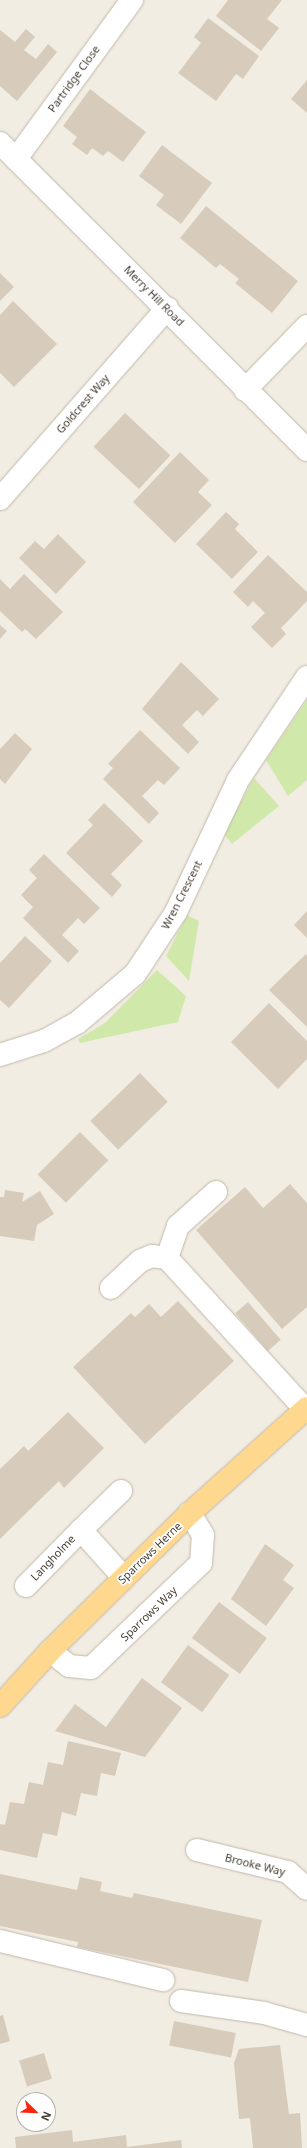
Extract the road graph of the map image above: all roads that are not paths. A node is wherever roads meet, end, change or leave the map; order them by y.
1 (132, 0) edge
2 (0, 143) edge
3 (16, 159) junction
4 (167, 308) junction
5 (307, 326) edge
6 (245, 390) junction
7 (307, 450) edge
8 (0, 500) edge
9 (307, 677) edge
10 (0, 1055) edge
11 (216, 1192) dead end
12 (167, 1258) junction
13 (111, 1288) dead end
14 (306, 1409) edge
15 (121, 1491) dead end
16 (190, 1513) junction
17 (81, 1530) junction
18 (124, 1578) junction
19 (26, 1586) dead end
20 (50, 1651) junction
21 (0, 1706) edge
22 (197, 1850) dead end
23 (307, 1889) edge
24 (0, 1941) edge
25 (163, 1980) dead end
26 (181, 2001) dead end
27 (307, 2025) edge

1 - 3 street, Partridge Close
2 - 3 street, Merry Hill Road
3 - 4 street, Merry Hill Road
4 - 6 street, Merry Hill Road
4 - 8 street, Goldcrest Way
5 - 6 street
6 - 7 street, Merry Hill Road
9 - 10 street, Wren Crescent
11 - 12 street
12 - 13 street
12 - 14 street
14 - 16 main road, Sparrows Herne
15 - 17 street, Langholme
16 - 18 main road, Sparrows Herne
16 - 20 street, Sparrows Way
17 - 18 street, Langholme
17 - 19 street, Langholme
18 - 20 main road, Sparrows Herne
20 - 21 main road, Sparrows Herne
22 - 23 street, Brooke Way
24 - 25 street
26 - 27 street

